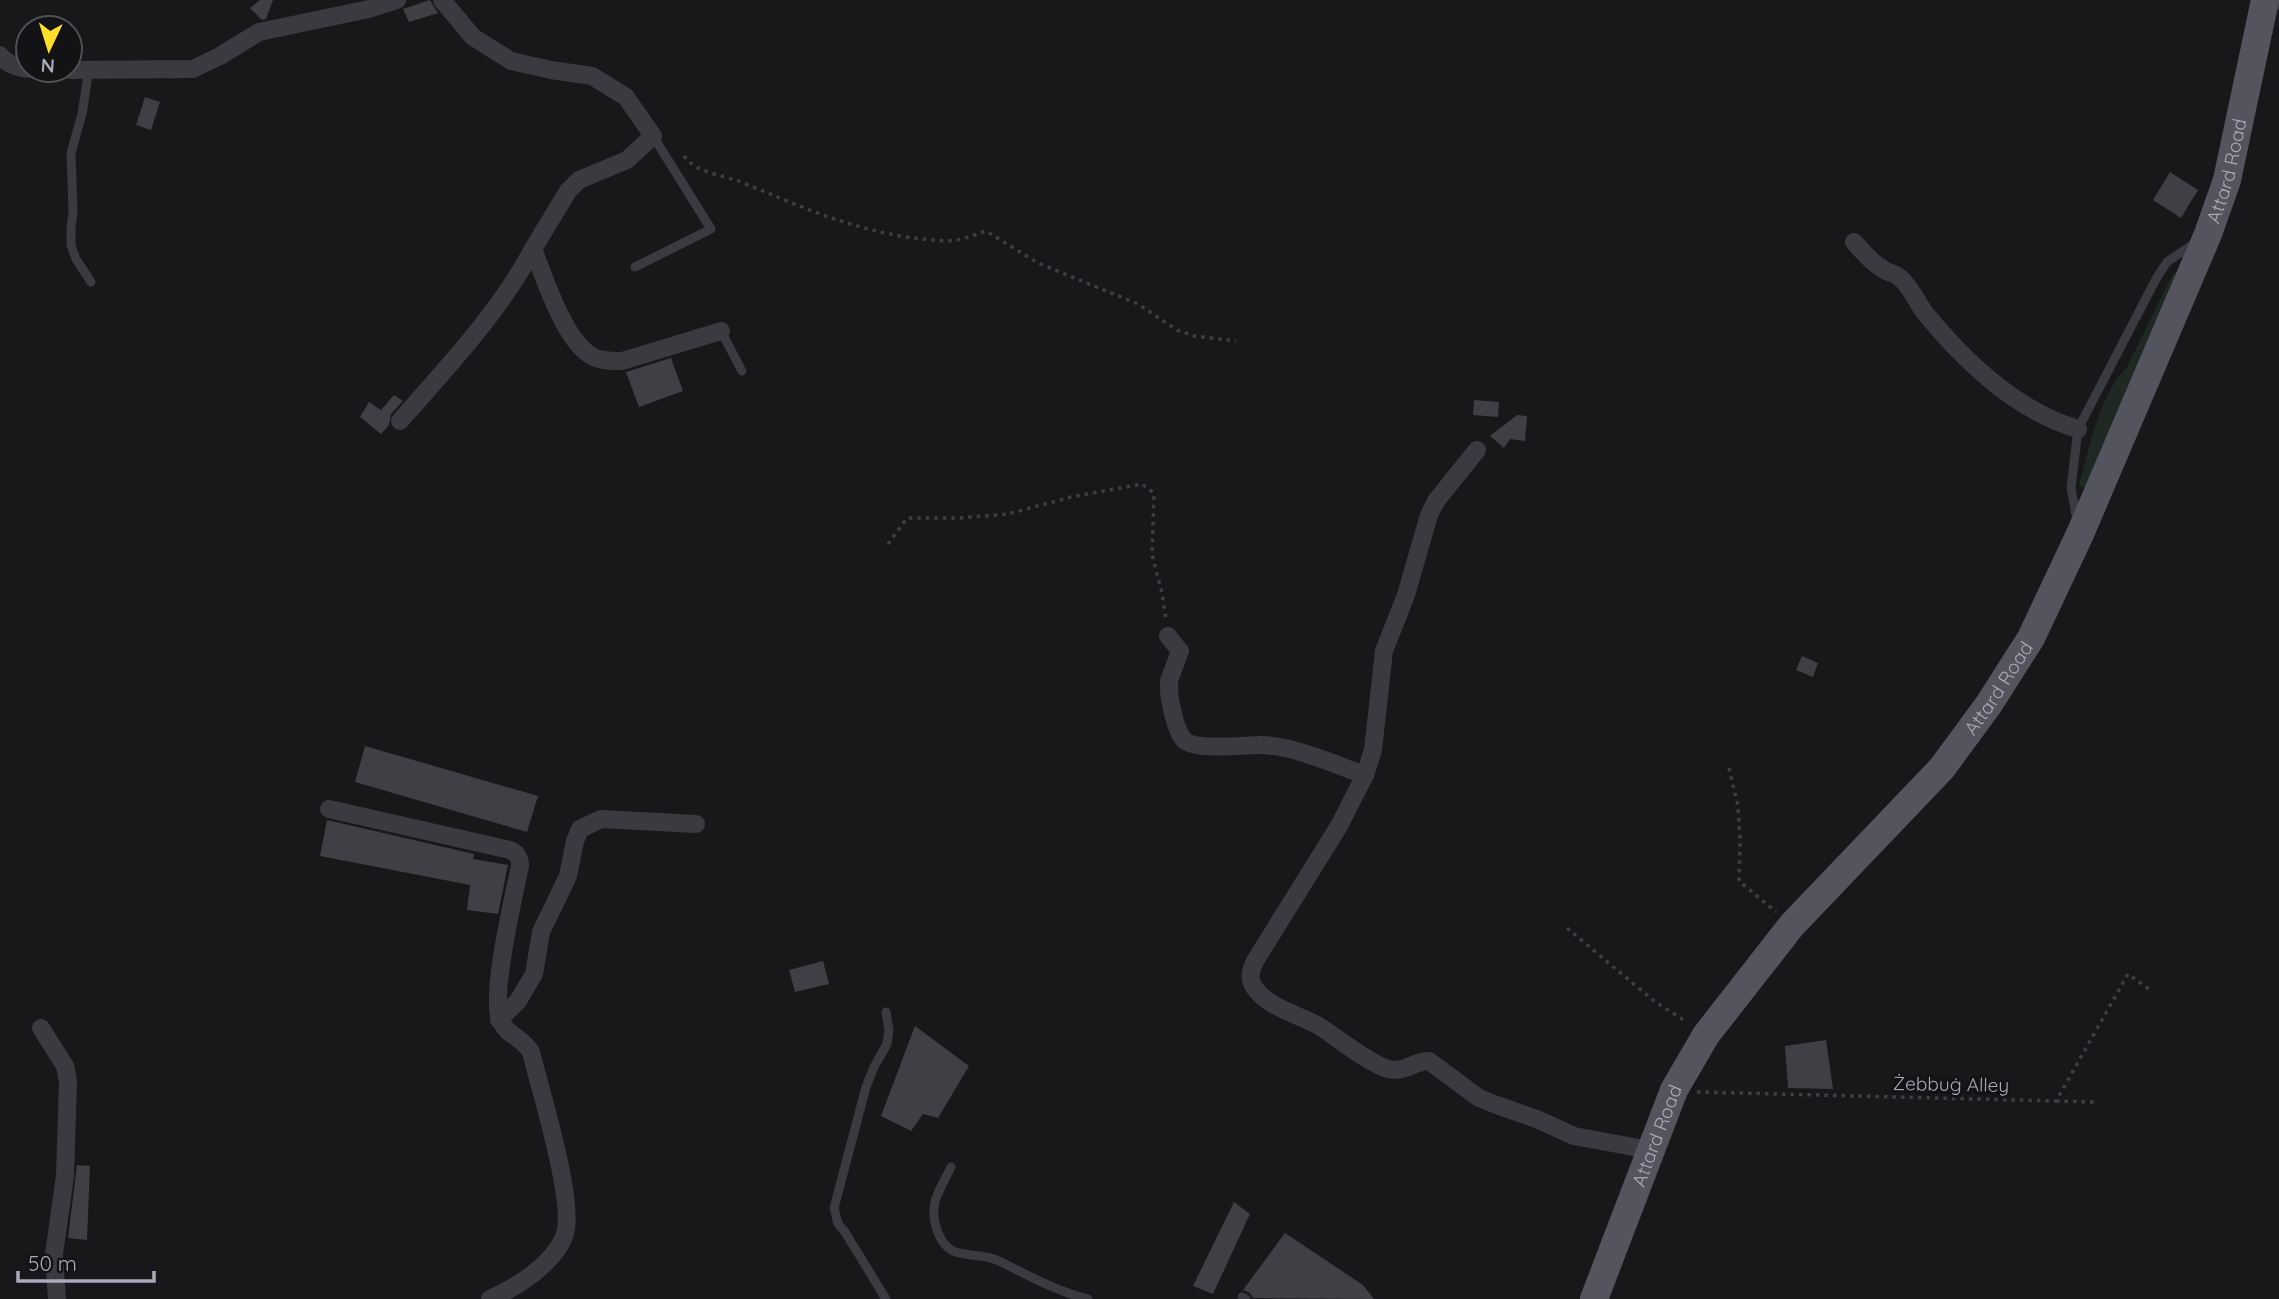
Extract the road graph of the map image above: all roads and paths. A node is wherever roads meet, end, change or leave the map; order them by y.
1 (397, 0) edge
2 (442, 0) edge
3 (2265, 0) edge
4 (0, 55) edge
5 (14, 66) edge
6 (84, 69) edge
7 (89, 69) junction
8 (653, 136) junction
9 (2208, 234) junction
10 (1854, 242) dead end
11 (533, 249) junction
12 (635, 267) dead end
13 (91, 282) dead end
14 (721, 331) joint
15 (1236, 341) dead end
16 (742, 371) dead end
17 (400, 421) dead end
18 (2078, 429) junction
19 (1477, 450) dead end
20 (2080, 534) junction
21 (888, 544) dead end
22 (1168, 636) joint
23 (1729, 768) dead end
24 (1365, 775) junction
25 (329, 809) dead end
26 (696, 824) dead end
27 (1792, 925) junction
28 (1567, 928) dead end
29 (2149, 989) dead end
30 (886, 1012) dead end
31 (499, 1020) junction
32 (41, 1028) dead end
33 (1706, 1035) junction
34 (1674, 1090) junction
35 (2056, 1101) junction
36 (2094, 1102) dead end
37 (1650, 1150) junction
38 (951, 1167) dead end
39 (57, 1299) edge
40 (490, 1299) edge
41 (886, 1299) edge
42 (1088, 1299) edge
43 (1594, 1299) edge

1 - 7 street
2 - 8 street
3 - 9 main road, Attard Road
4 - 5 street
6 - 7 street
7 - 13 lane
8 - 11 street
8 - 12 lane
8 - 15 path
9 - 18 lane
9 - 20 main road, Attard Road
10 - 18 street
11 - 14 street
11 - 17 street
14 - 16 lane
18 - 20 lane
19 - 24 street
20 - 27 main road, Attard Road
21 - 22 path
22 - 24 street
23 - 27 path
24 - 37 street
25 - 31 street
26 - 31 street
27 - 33 main road, Attard Road
28 - 33 path
29 - 35 path
30 - 41 lane
31 - 40 street
32 - 39 street
33 - 34 main road, Attard Road
34 - 35 path, Żebbuġ Alley
34 - 37 main road, Attard Road
35 - 36 path, Żebbuġ Alley
37 - 43 main road, Attard Road
38 - 42 lane

